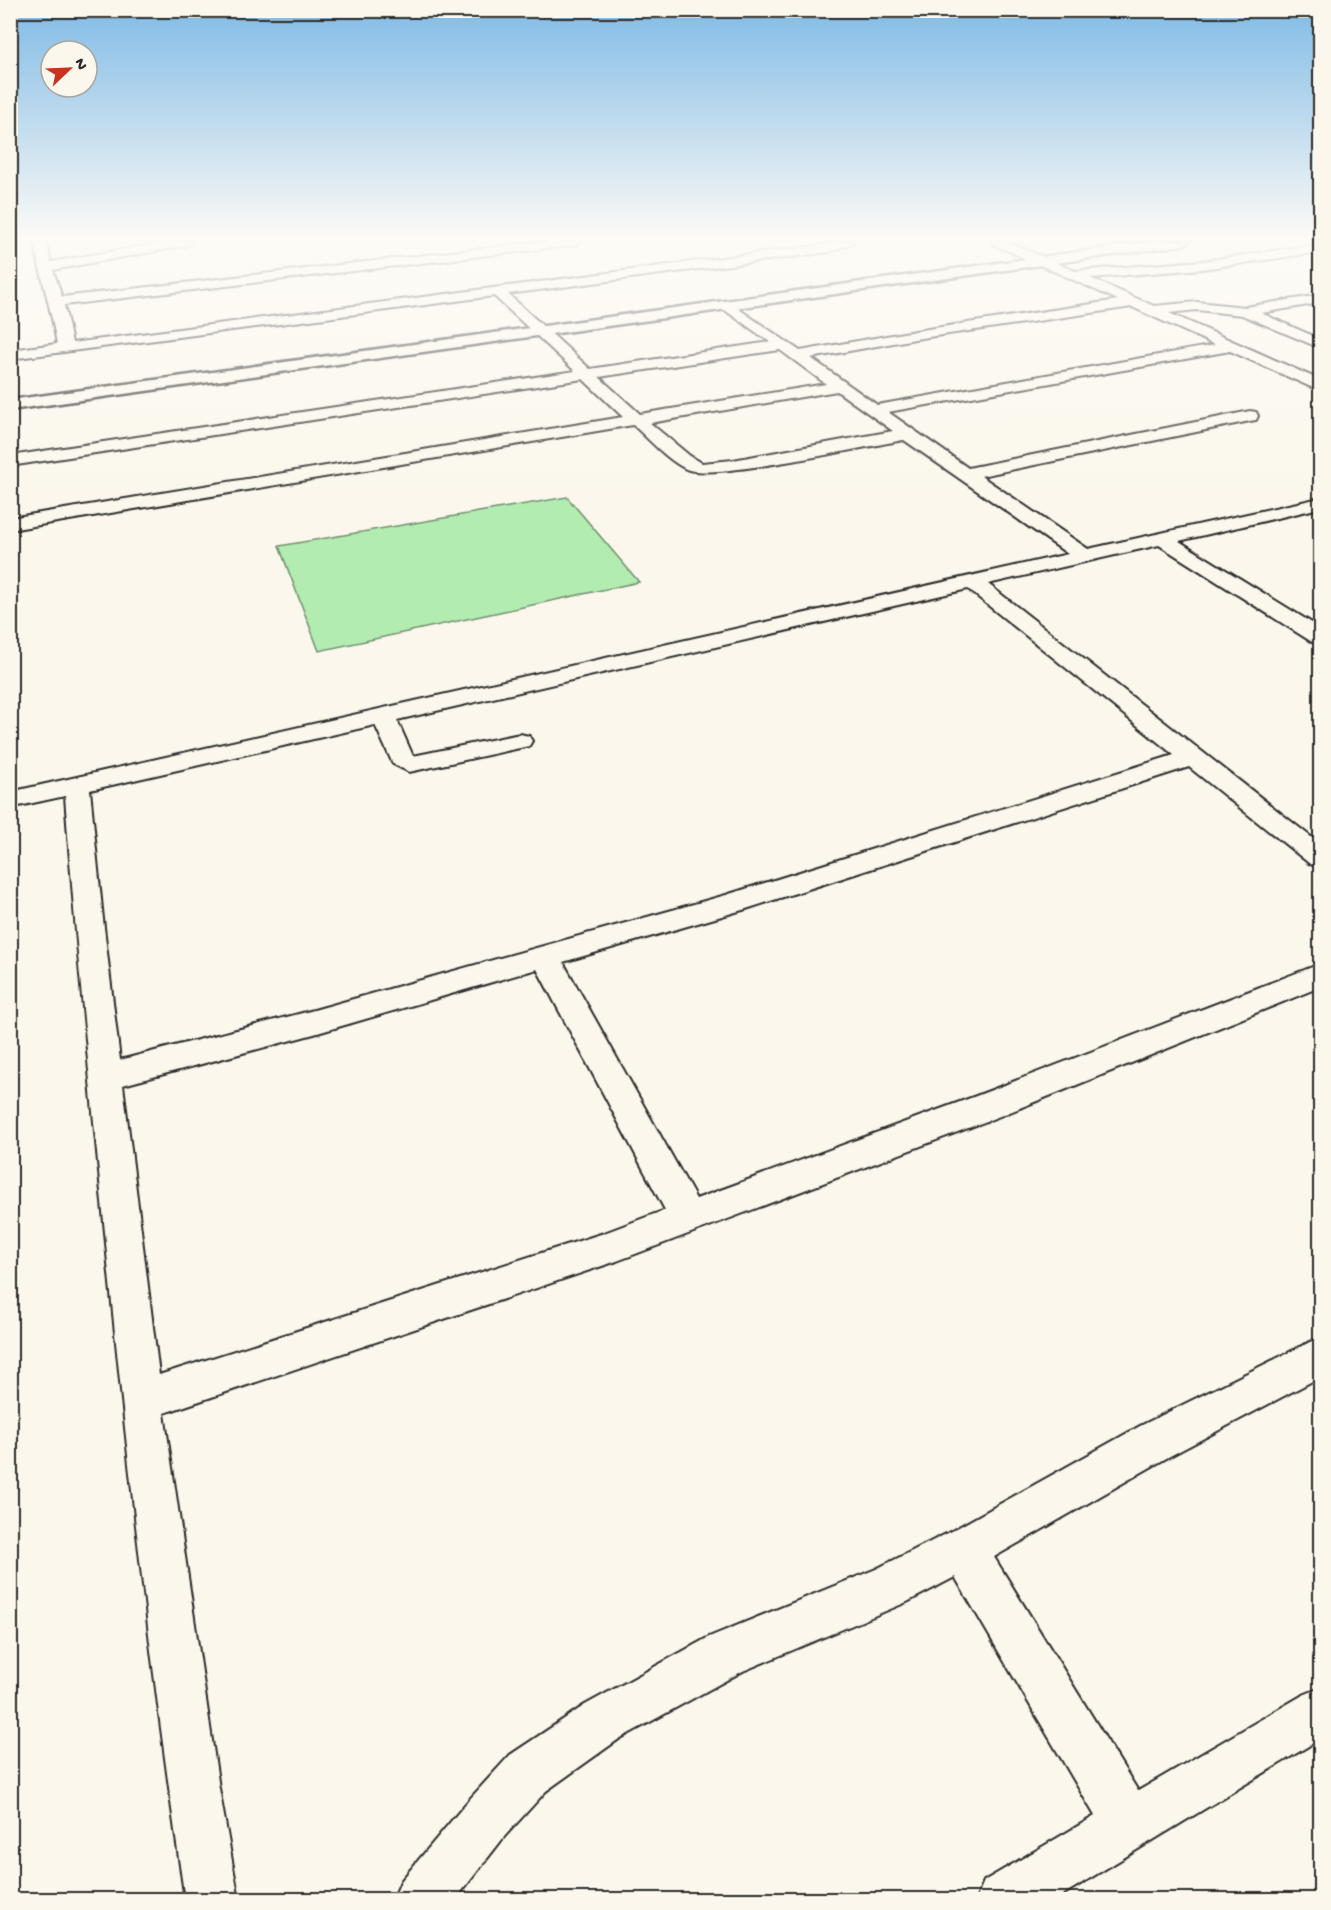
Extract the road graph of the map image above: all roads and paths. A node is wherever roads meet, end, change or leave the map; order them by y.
1 (62, 330) edge
2 (198, 330) edge
3 (555, 330) edge
4 (761, 330) edge
5 (947, 330) edge
6 (1197, 330) edge
7 (1288, 330) edge
8 (542, 332) junction
9 (1320, 344) edge
10 (781, 345) junction
11 (1232, 346) junction
12 (65, 347) junction
13 (10, 355) edge
14 (796, 356) junction
15 (588, 374) junction
16 (840, 386) junction
17 (1320, 386) edge
18 (10, 405) edge
19 (874, 410) junction
20 (1250, 416) dead end
21 (635, 419) junction
22 (908, 434) junction
23 (10, 461) edge
24 (966, 474) junction
25 (1320, 503) edge
26 (10, 524) edge
27 (1162, 539) junction
28 (1086, 557) junction
29 (972, 582) junction
30 (1320, 637) edge
31 (383, 716) junction
32 (520, 741) dead end
33 (1193, 757) junction
34 (76, 785) junction
35 (10, 800) edge
36 (1320, 858) edge
37 (545, 957) junction
38 (1320, 975) edge
39 (107, 1076) junction
40 (688, 1218) junction
41 (1320, 1356) edge
42 (141, 1401) junction
43 (964, 1549) junction
44 (1320, 1712) edge
45 (1129, 1825) junction
46 (212, 1899) edge
47 (420, 1899) edge
48 (1003, 1899) edge

1 - 12 street
2 - 12 street
3 - 8 street
4 - 10 street
5 - 14 street
6 - 11 street
7 - 9 street
8 - 15 street
8 - 18 street
10 - 14 street
10 - 15 street
11 - 17 street
11 - 19 street
12 - 13 street
14 - 16 street
15 - 21 street
15 - 23 street
16 - 19 street
16 - 21 street
19 - 22 street
20 - 24 street
21 - 22 street
21 - 26 street
22 - 24 street
24 - 28 street
25 - 27 street
27 - 28 street
27 - 30 street
28 - 29 street
29 - 31 street
29 - 33 street
31 - 32 street
31 - 34 street
33 - 36 street
33 - 37 street
34 - 35 street
34 - 39 street
37 - 39 street
37 - 40 street
38 - 40 street
39 - 42 street
40 - 42 street
41 - 43 street
42 - 46 street
43 - 45 street
43 - 47 street
44 - 45 street
45 - 48 street

